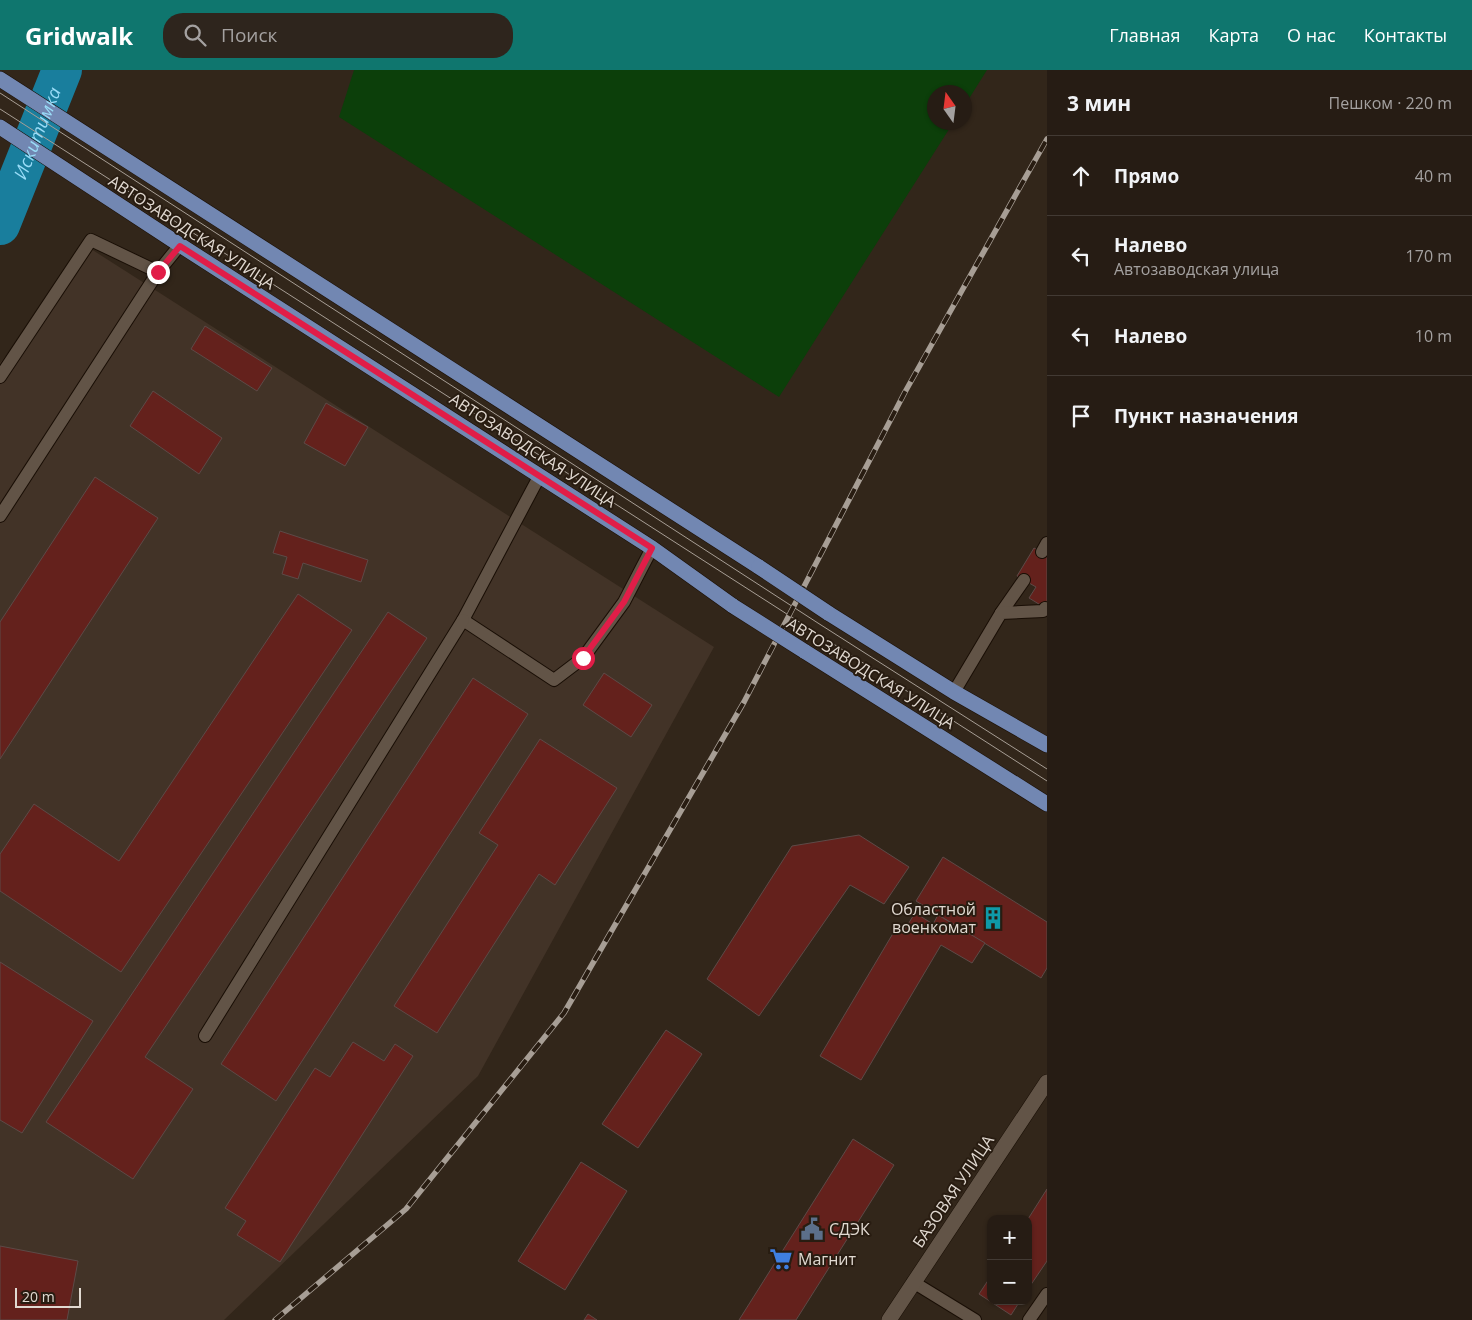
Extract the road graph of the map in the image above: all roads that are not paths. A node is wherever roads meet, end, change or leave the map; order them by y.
1 (0, 79) edge
2 (0, 126) edge
3 (180, 246) junction
4 (158, 272) junction
5 (0, 377) edge
6 (540, 475) junction
7 (0, 516) edge
8 (652, 548) junction
9 (1024, 580) dead end
10 (1045, 608) dead end
11 (1002, 613) junction
12 (463, 620) junction
13 (954, 692) junction
14 (1047, 745) edge
15 (1047, 804) edge
16 (205, 1036) dead end
17 (1047, 1082) edge
18 (913, 1282) junction
19 (1047, 1294) edge
20 (889, 1320) edge
21 (975, 1320) edge
22 (1029, 1320) edge

1 - 13 main road, АВТОЗАВОДСКАЯ УЛИЦА, bridge
2 - 3 main road, АВТОЗАВОДСКАЯ УЛИЦА
3 - 4 lane
3 - 6 main road, АВТОЗАВОДСКАЯ УЛИЦА
4 - 5 lane
4 - 7 lane
6 - 8 main road, АВТОЗАВОДСКАЯ УЛИЦА
6 - 12 lane
8 - 12 lane
8 - 15 main road, АВТОЗАВОДСКАЯ УЛИЦА, bridge
9 - 11 lane
10 - 11 lane
11 - 13 lane
12 - 16 lane
13 - 14 main road, АВТОЗАВОДСКАЯ УЛИЦА
17 - 18 main road, БАЗОВАЯ УЛИЦА
18 - 20 main road, БАЗОВАЯ УЛИЦА
18 - 21 lane
19 - 22 lane

